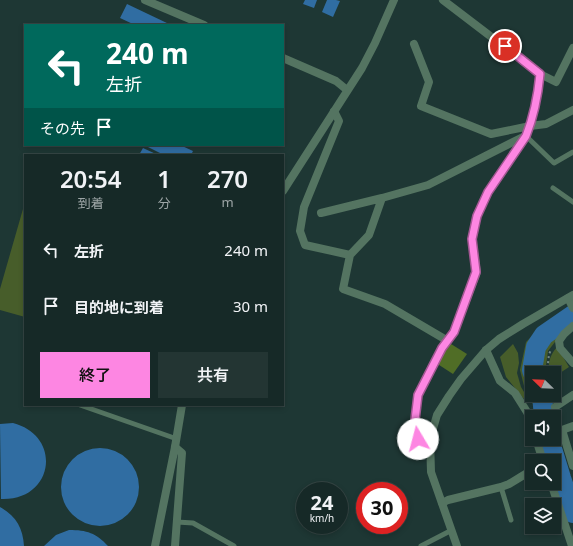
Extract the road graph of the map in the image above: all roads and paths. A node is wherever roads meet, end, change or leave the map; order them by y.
1 (145, 0) edge
2 (394, 0) edge
3 (443, 0) edge
4 (202, 24) edge
5 (414, 44) dead end
6 (573, 48) edge
7 (284, 58) edge
8 (540, 74) junction
9 (347, 90) junction
10 (573, 110) edge
11 (334, 111) junction
12 (530, 126) junction
13 (526, 136) junction
14 (573, 152) edge
15 (553, 188) dead end
16 (284, 189) edge
17 (382, 198) junction
18 (573, 202) edge
19 (321, 213) dead end
20 (350, 255) junction
21 (570, 296) edge
22 (573, 308) edge
23 (573, 326) edge
24 (448, 341) junction
25 (555, 346) dead end
26 (486, 350) junction
27 (573, 363) edge
28 (548, 366) edge
29 (573, 395) edge
30 (83, 406) edge
31 (182, 406) edge
32 (555, 407) dead end
33 (527, 410) edge
34 (573, 426) edge
35 (565, 441) junction
36 (176, 443) junction
37 (430, 444) junction
38 (539, 448) joint
39 (541, 454) edge
40 (573, 466) edge
41 (525, 474) edge
42 (501, 487) junction
43 (553, 490) edge
44 (442, 503) junction
45 (511, 520) dead end
46 (177, 522) junction
47 (452, 530) junction
48 (155, 546) edge
49 (175, 546) edge
50 (234, 546) edge
51 (420, 546) edge
52 (457, 546) edge
53 (572, 546) edge

1 - 4 street
2 - 9 street
3 - 8 street
5 - 12 street
6 - 8 street
7 - 9 street
8 - 12 street
9 - 11 street
10 - 12 street
11 - 16 street
11 - 20 street
12 - 13 street
13 - 14 lane
13 - 17 street
13 - 24 street
15 - 18 lane
17 - 19 street
17 - 20 street
20 - 24 street
21 - 22 street
21 - 26 street
23 - 27 street
24 - 37 street
25 - 28 path
26 - 33 street
26 - 37 street
29 - 32 street
30 - 36 lane
31 - 36 street
34 - 35 street
35 - 38 path
35 - 40 street
36 - 46 street
36 - 48 street
37 - 44 street
38 - 39 street
41 - 42 street
42 - 44 street
42 - 45 lane
43 - 53 street
44 - 47 street
46 - 49 street
46 - 50 lane
47 - 51 lane
47 - 52 street

